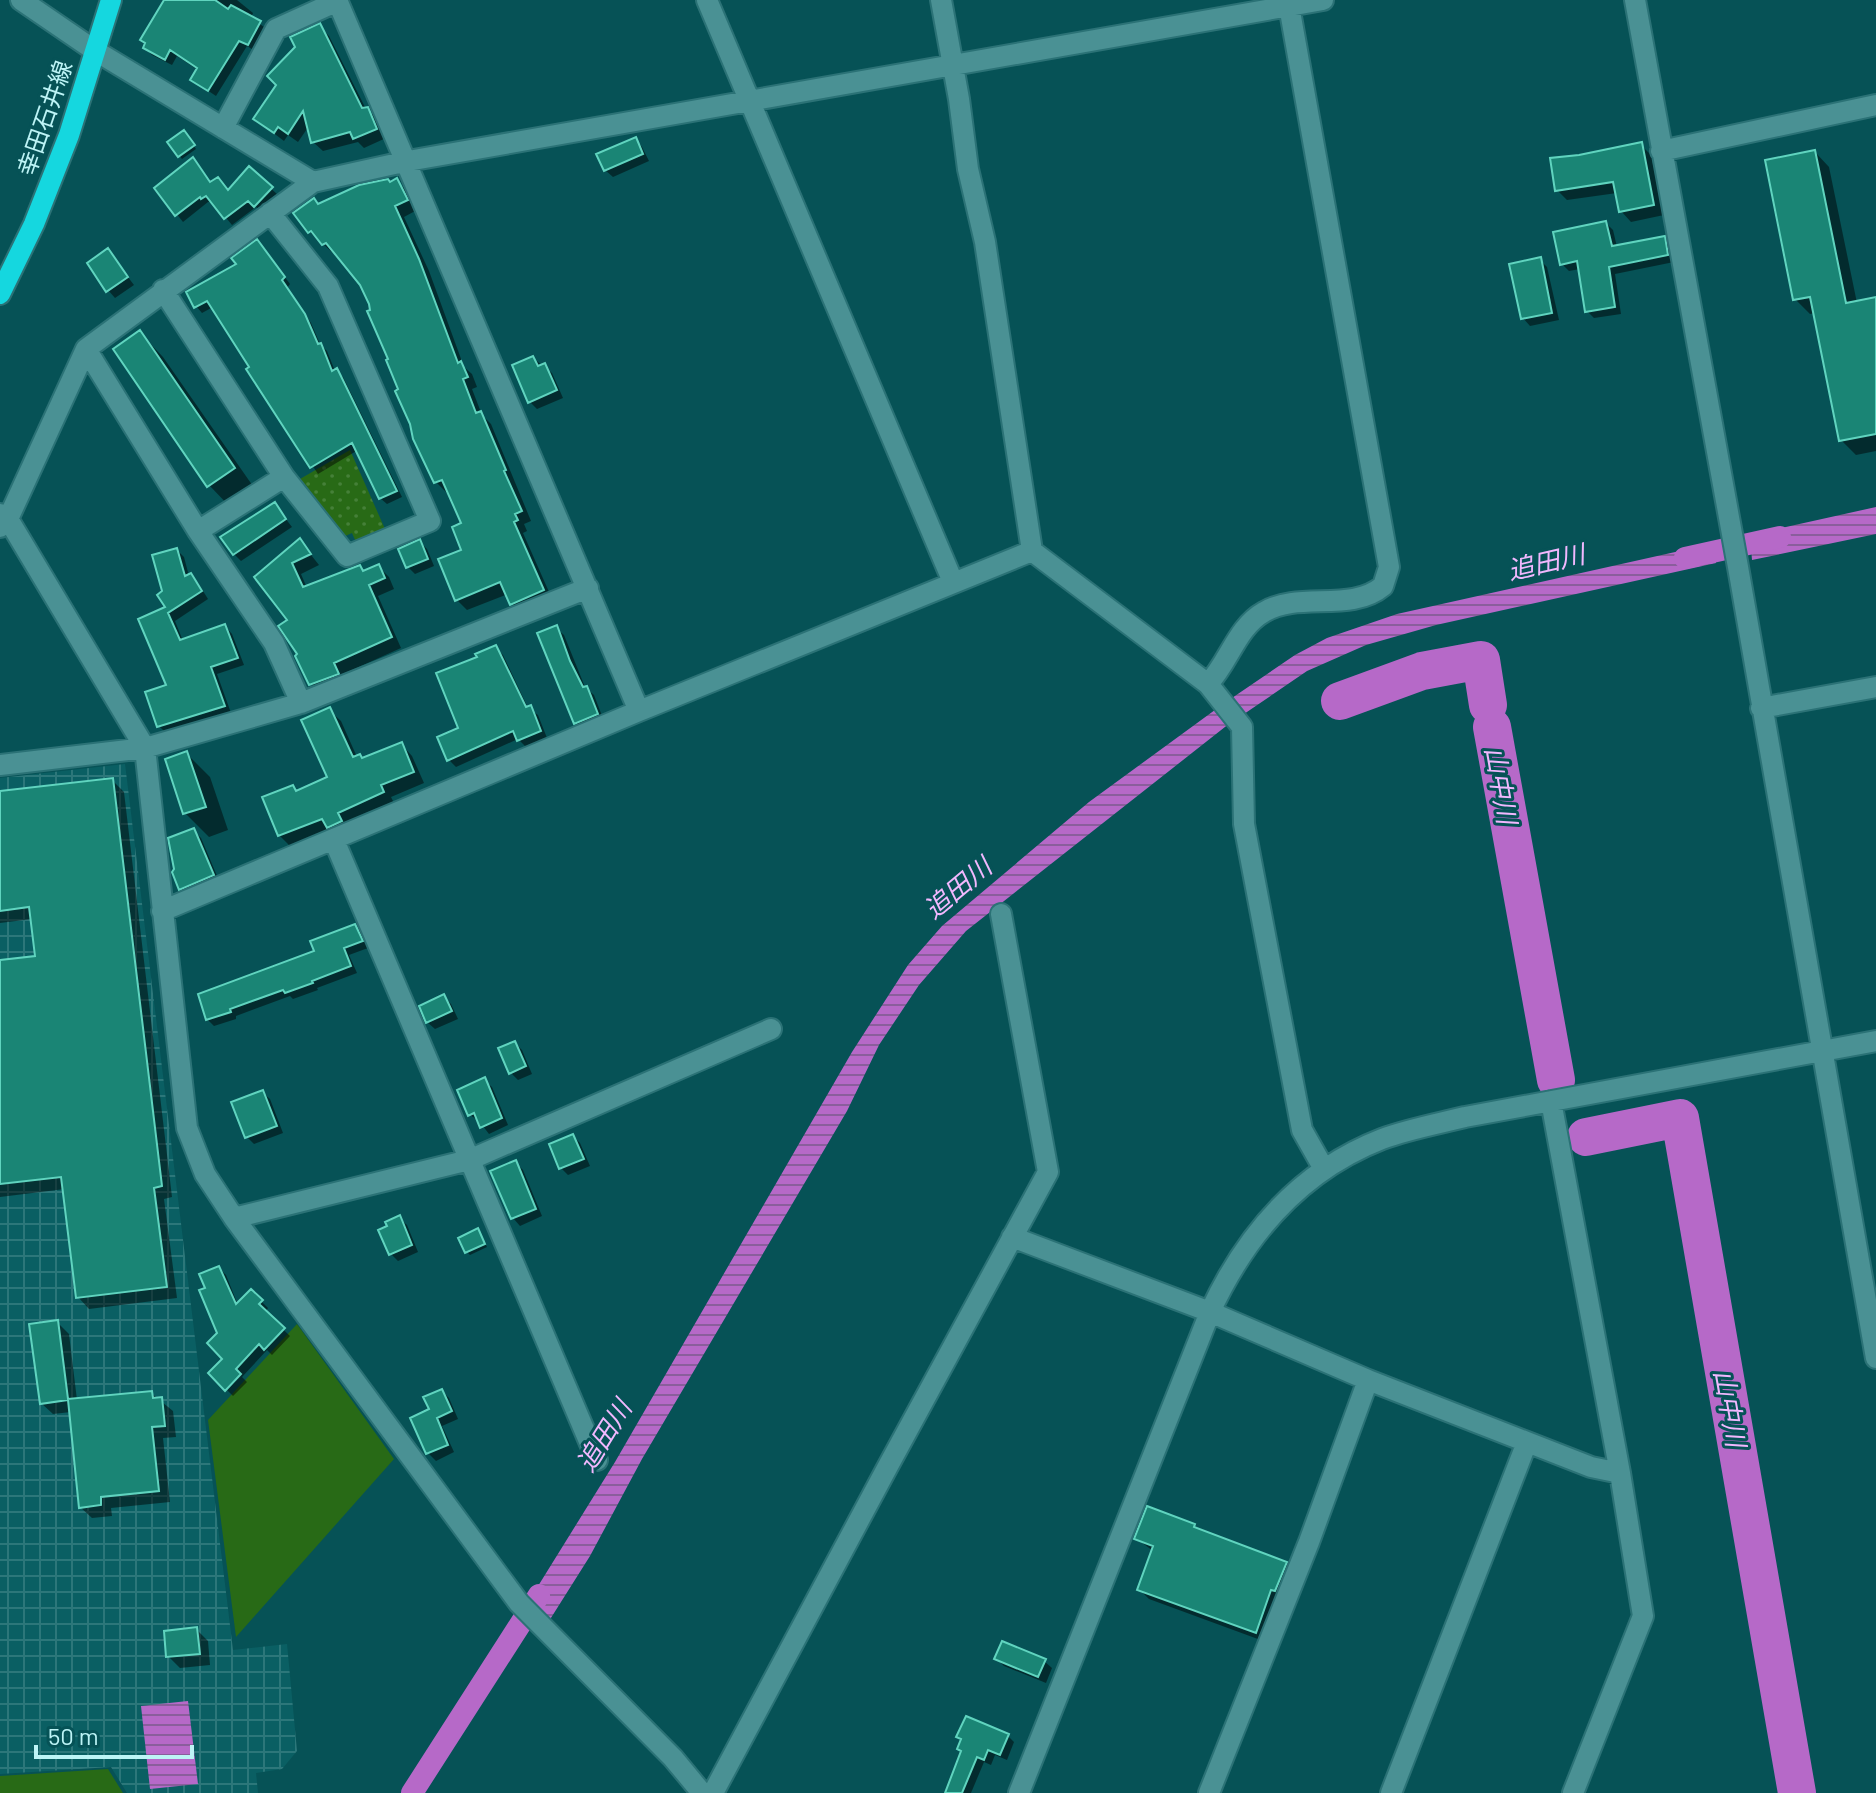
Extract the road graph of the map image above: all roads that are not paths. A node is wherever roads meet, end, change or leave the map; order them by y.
1 (21, 0) edge
2 (111, 0) edge
3 (338, 0) edge
4 (707, 0) edge
5 (941, 0) edge
6 (1323, 0) edge
7 (1635, 0) edge
8 (1288, 3) edge
9 (94, 50) junction
10 (952, 64) junction
11 (750, 101) junction
12 (1876, 105) edge
13 (223, 128) junction
14 (1661, 151) junction
15 (408, 161) junction
16 (313, 182) junction
17 (270, 213) junction
18 (163, 290) junction
19 (0, 294) edge
20 (86, 349) junction
21 (284, 477) junction
22 (3, 520) edge
23 (198, 531) junction
24 (1032, 551) junction
25 (953, 582) junction
26 (588, 588) junction
27 (1208, 684) junction
28 (1876, 687) edge
29 (301, 703) junction
30 (1761, 708) junction
31 (639, 711) junction
32 (145, 748) junction
33 (0, 765) edge
34 (334, 840) junction
35 (162, 911) junction
36 (1001, 914) dead end
37 (771, 1029) dead end
38 (1876, 1041) edge
39 (1820, 1050) junction
40 (1551, 1101) junction
41 (469, 1160) junction
42 (1324, 1169) junction
43 (234, 1218) junction
44 (1012, 1237) junction
45 (1210, 1312) junction
46 (1876, 1358) edge
47 (1368, 1380) junction
48 (1527, 1442) junction
49 (597, 1460) dead end
50 (1620, 1473) junction
51 (702, 1793) edge
52 (713, 1793) edge
53 (1019, 1793) edge
54 (1209, 1793) edge
55 (1391, 1793) edge
56 (1573, 1793) edge

1 - 9 street
2 - 9 main road, 幸田石井線
3 - 13 street
3 - 15 street
4 - 11 street
5 - 10 street
6 - 8 street
7 - 14 street
8 - 10 street
8 - 27 street
9 - 13 street
9 - 19 main road, 幸田石井線
10 - 11 street
10 - 24 street
11 - 15 street
11 - 25 street
12 - 14 street
13 - 16 street
14 - 30 street
15 - 16 street
15 - 26 street
16 - 17 street
17 - 18 street
17 - 21 street
18 - 20 street
18 - 21 street
20 - 22 street
20 - 23 street
21 - 23 street
22 - 32 street
23 - 29 street
24 - 25 street
24 - 27 street
25 - 31 street
26 - 29 street
26 - 31 street
27 - 42 street
28 - 30 street
29 - 32 street
30 - 39 street
31 - 34 street
32 - 33 street
32 - 35 street
34 - 35 street
34 - 41 street
35 - 43 street
36 - 44 street
37 - 41 street
38 - 39 street
39 - 40 street
39 - 46 street
40 - 42 street
40 - 50 street
41 - 43 street
41 - 49 street
42 - 45 street
43 - 51 street
44 - 45 street
44 - 52 street
45 - 47 street
45 - 53 street
47 - 48 street
47 - 54 street
48 - 50 street
48 - 55 street
50 - 56 street

